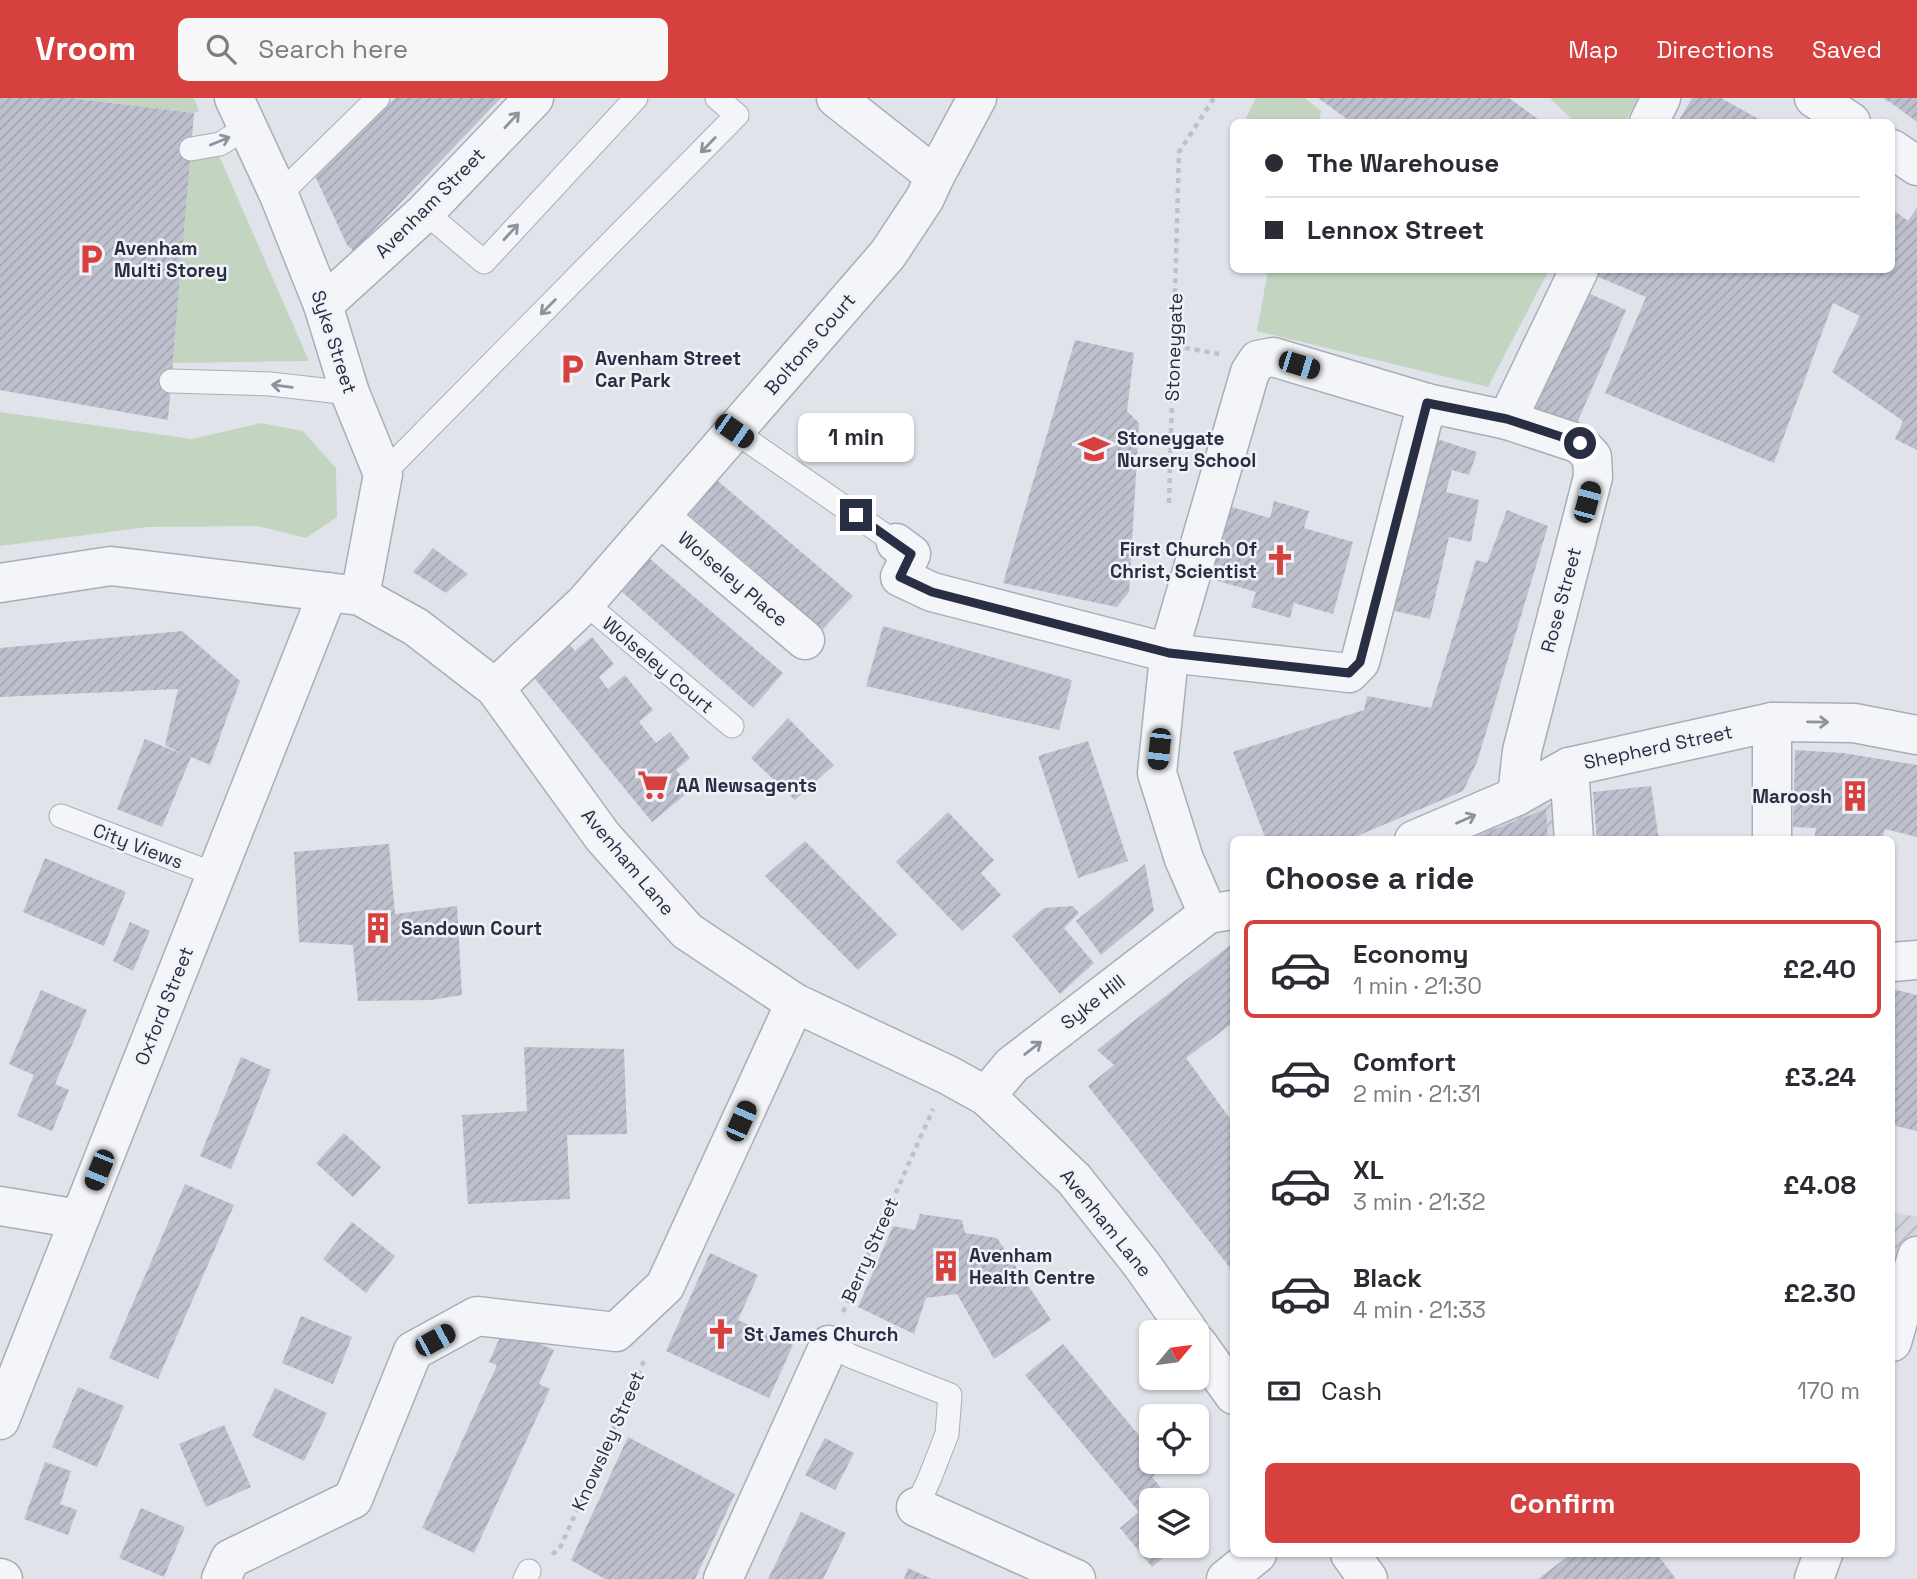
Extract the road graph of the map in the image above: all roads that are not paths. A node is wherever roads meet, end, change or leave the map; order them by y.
1 (379, 98) edge
2 (534, 98) edge
3 (636, 98) edge
4 (717, 98) edge
5 (836, 98) edge
6 (977, 98) edge
7 (1661, 98) edge
8 (1814, 98) edge
9 (241, 112) edge
10 (1650, 119) edge
11 (1847, 119) edge
12 (191, 149) dead end
13 (1895, 151) edge
14 (1917, 166) edge
15 (934, 176) junction
16 (279, 195) junction
17 (425, 212) junction
18 (1578, 273) edge
19 (323, 304) junction
20 (171, 381) dead end
21 (349, 393) junction
22 (1427, 403) junction
23 (1507, 419) junction
24 (734, 431) junction
25 (383, 474) junction
26 (661, 517) junction
27 (896, 543) joint
28 (0, 583) edge
29 (344, 594) junction
30 (585, 603) junction
31 (804, 640) dead end
32 (1169, 653) junction
33 (495, 688) junction
34 (1772, 722) junction
35 (732, 726) dead end
36 (1917, 735) edge
37 (1569, 767) junction
38 (1517, 796) junction
39 (61, 816) dead end
40 (1423, 836) edge
41 (1574, 836) edge
42 (1772, 836) edge
43 (216, 875) junction
44 (1221, 912) edge
45 (1917, 960) edge
46 (1895, 962) edge
47 (795, 1003) junction
48 (986, 1096) junction
49 (0, 1206) edge
50 (79, 1219) junction
51 (1917, 1256) edge
52 (1181, 1320) edge
53 (1895, 1332) edge
54 (829, 1345) joint
55 (1209, 1360) edge
56 (1230, 1389) edge
57 (0, 1420) edge
58 (916, 1507) joint
59 (1254, 1557) edge
60 (1352, 1557) edge
61 (1822, 1557) edge
62 (221, 1579) edge
63 (723, 1579) edge
64 (1076, 1579) edge
65 (1226, 1579) edge
66 (1368, 1579) edge
67 (1814, 1579) edge

1 - 16 lane
17 -> 2 street, Avenham Street
17 -> 3 lane
4 -> 25 lane
5 - 15 street
6 - 15 street, Boltons Court
7 - 10 street
8 - 11 street
12 -> 9 lane
9 - 16 street, Syke Street
13 - 14 street
15 - 24 street, Boltons Court
16 - 19 street, Syke Street
17 - 19 street, Avenham Street
18 - 23 street
19 - 21 street, Syke Street
21 -> 20 lane
21 - 25 street, Syke Street
22 - 23 street, Rose Street
22 - 32 street
22 - 32 street, Rose Street
23 - 38 street, Rose Street
24 - 26 street, Boltons Court
24 - 27 lane
25 - 29 street
26 - 30 street, Boltons Court
26 - 31 street, Wolseley Place
27 - 32 street
28 - 29 street, Avenham Lane
29 - 33 street, Avenham Lane
29 - 43 street, Oxford Street
30 - 33 street, Boltons Court
30 - 35 lane, Wolseley Court
32 - 44 street
33 - 47 street, Avenham Lane
34 -> 36 street, Shepherd Street
34 - 37 street, Shepherd Street
34 - 42 street
37 - 38 street, Shepherd Street
37 - 41 street
40 -> 38 street, Shepherd Street
39 - 43 lane, City Views
43 - 50 street, Oxford Street
48 -> 44 street, Syke Hill
45 - 46 street
47 - 48 street, Avenham Lane
47 - 62 street
48 - 52 street, Avenham Lane
49 - 50 street
50 - 57 street, Oxford Street
51 - 53 street
54 - 58 lane
54 - 63 street
55 - 56 street
58 - 64 street
59 - 65 street
60 - 66 street
61 - 67 street

